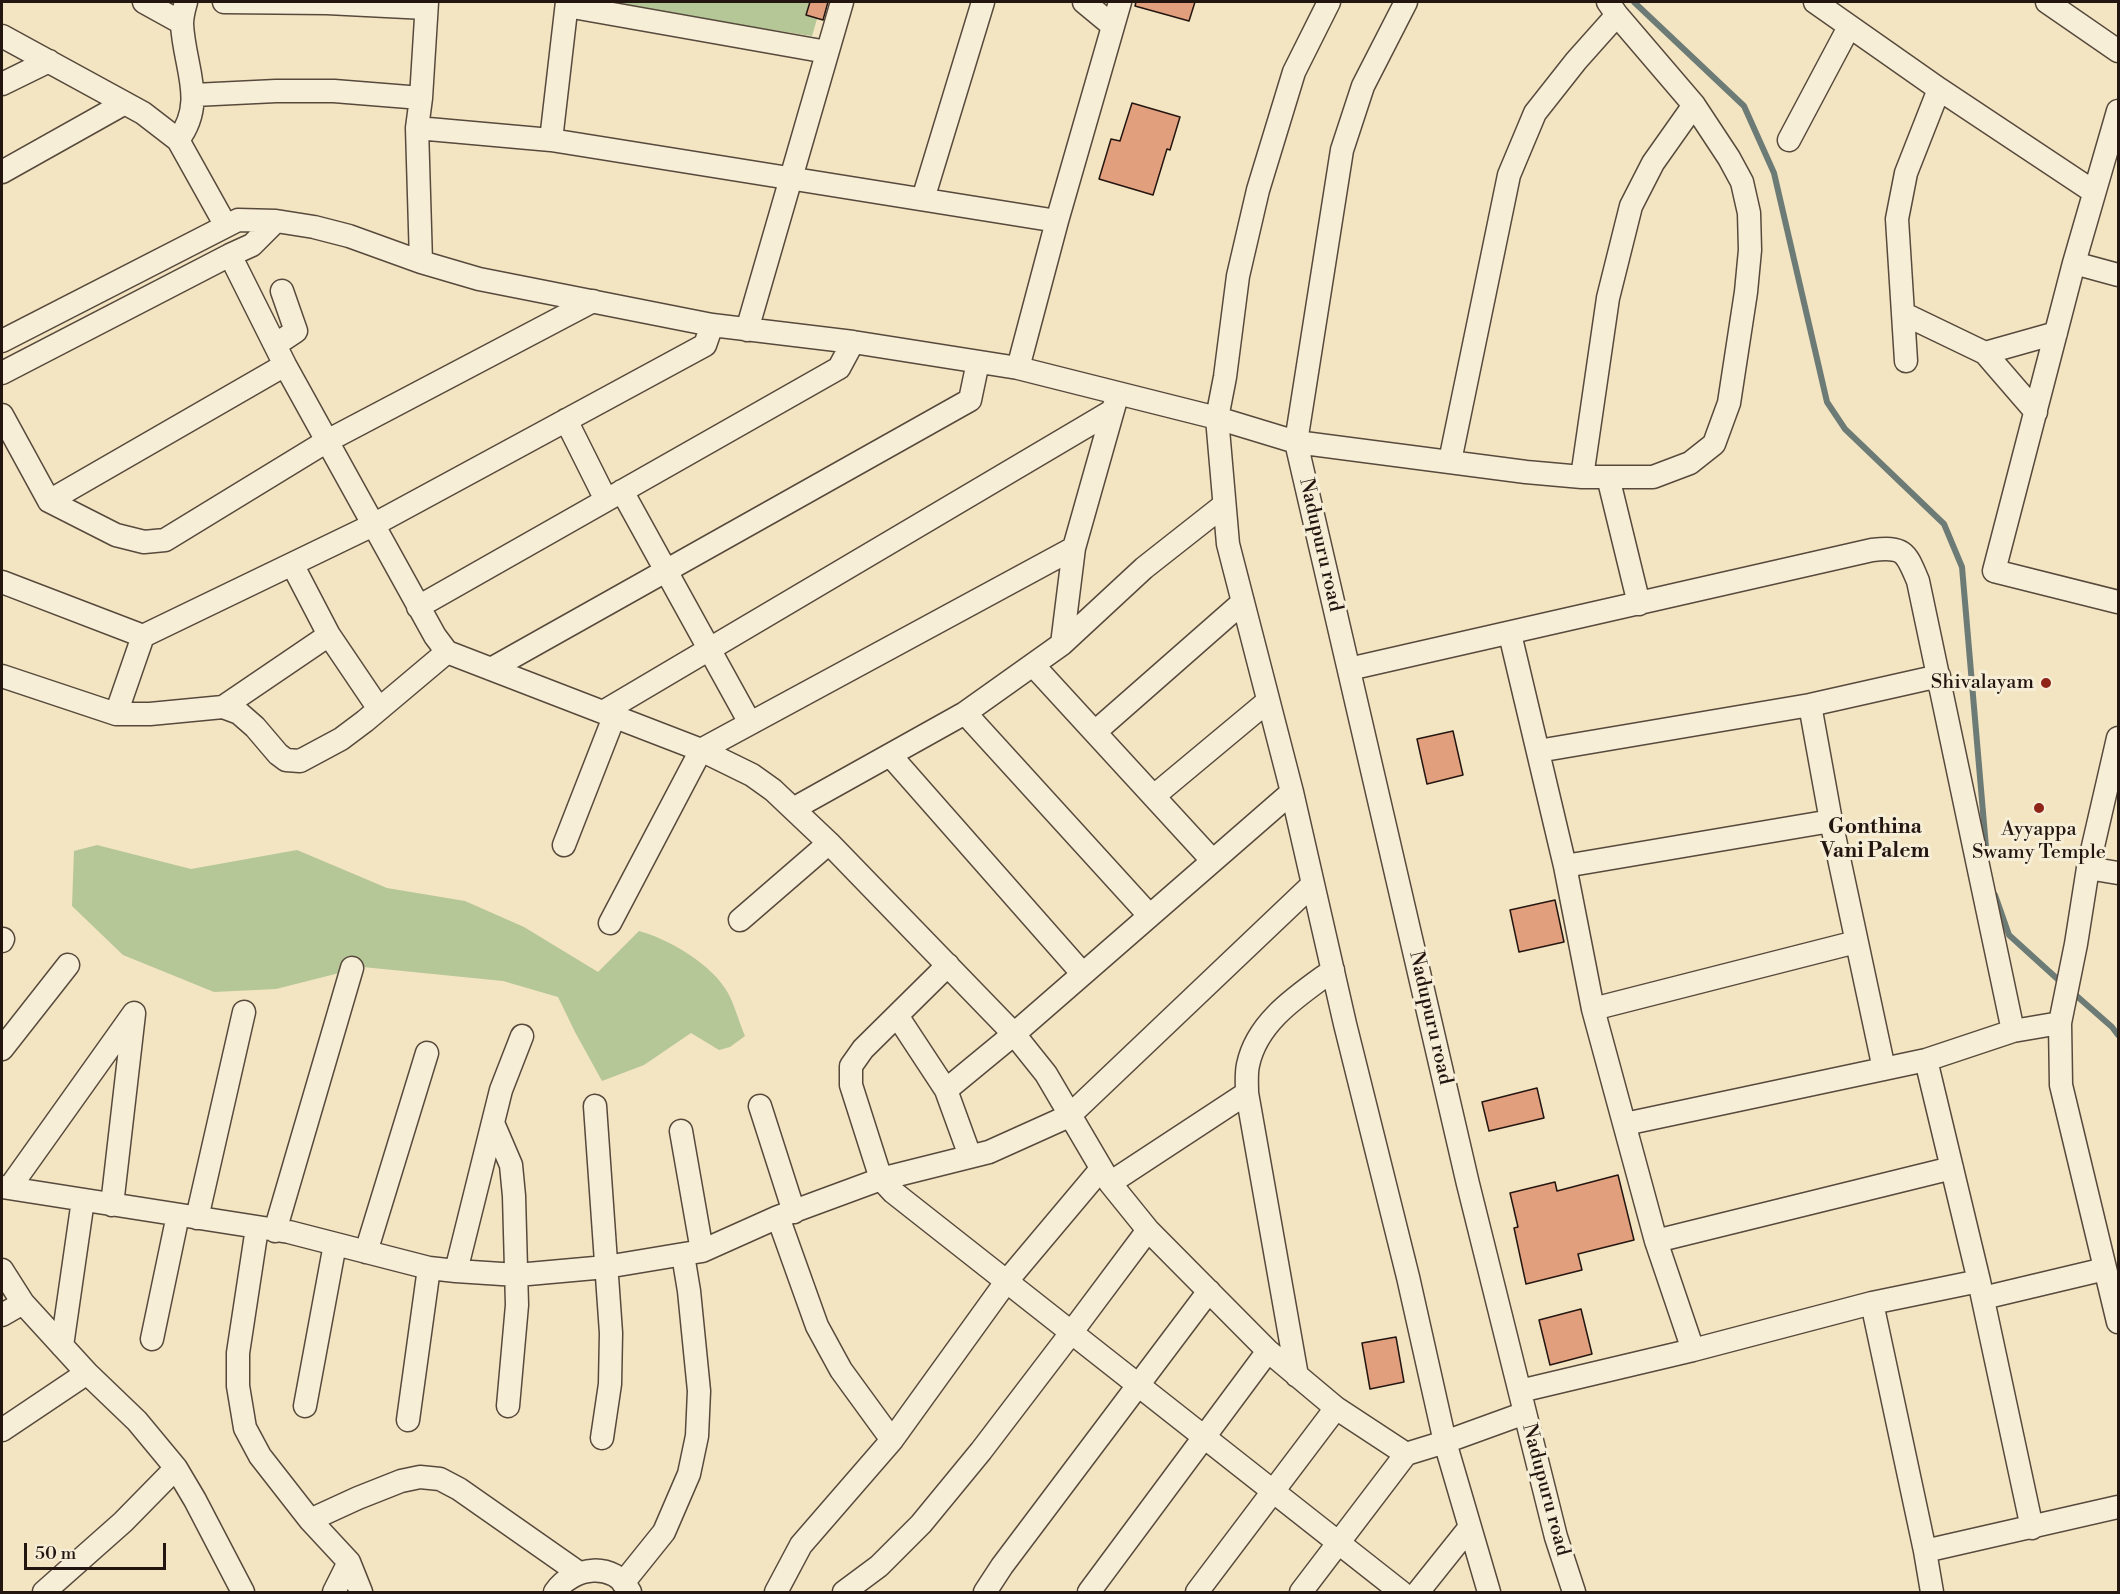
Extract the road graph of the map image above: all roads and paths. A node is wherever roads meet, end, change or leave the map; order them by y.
1 (144, 2) edge
2 (224, 2) edge
3 (327, 2) edge
4 (842, 2) edge
5 (983, 2) edge
6 (1084, 2) edge
7 (1120, 2) edge
8 (1406, 2) edge
9 (1815, 2) edge
10 (2047, 2) edge
11 (1326, 3) edge
12 (567, 4) edge
13 (426, 5) edge
14 (1612, 8) edge
15 (184, 12) edge
16 (1113, 26) junction
17 (1849, 27) junction
18 (2, 36) edge
19 (2118, 51) edge
20 (827, 52) junction
21 (49, 61) junction
22 (2, 84) edge
23 (1939, 89) junction
24 (194, 95) junction
25 (421, 98) junction
26 (125, 104) junction
27 (1694, 105) junction
28 (2118, 111) edge
29 (417, 128) junction
30 (178, 140) junction
31 (551, 140) junction
32 (1789, 140) dead end
33 (2, 172) edge
34 (792, 177) junction
35 (2094, 192) junction
36 (923, 199) junction
37 (1057, 221) junction
38 (276, 222) junction
39 (226, 226) junction
40 (230, 255) junction
41 (421, 262) junction
42 (2074, 263) junction
43 (2118, 275) edge
44 (282, 291) dead end
45 (593, 301) junction
46 (1904, 314) junction
47 (712, 325) junction
48 (747, 330) junction
49 (2056, 333) junction
50 (2, 341) edge
51 (853, 342) junction
52 (1985, 353) junction
53 (280, 355) junction
54 (1905, 361) dead end
55 (978, 362) junction
56 (1017, 368) junction
57 (2, 374) edge
58 (1115, 402) junction
59 (2036, 412) junction
60 (2, 415) edge
61 (1217, 418) junction
62 (566, 420) junction
63 (327, 441) junction
64 (1296, 442) junction
65 (1450, 461) junction
66 (1582, 477) junction
67 (1608, 477) junction
68 (614, 495) junction
69 (49, 501) junction
70 (1224, 505) junction
71 (373, 525) junction
72 (1074, 548) junction
73 (292, 564) junction
74 (666, 570) junction
75 (2, 582) edge
76 (1243, 602) junction
77 (2118, 602) edge
78 (1639, 604) junction
79 (418, 607) junction
80 (1510, 634) junction
81 (329, 635) junction
82 (143, 636) junction
83 (1062, 644) junction
84 (710, 649) junction
85 (447, 652) junction
86 (1033, 665) junction
87 (491, 669) junction
88 (1349, 669) junction
89 (2, 676) edge
90 (1939, 676) junction
91 (1269, 701) junction
92 (1810, 705) junction
93 (223, 706) junction
94 (379, 709) junction
95 (965, 713) junction
96 (116, 714) junction
97 (608, 714) junction
98 (750, 723) junction
99 (1095, 732) junction
100 (2118, 738) edge
101 (701, 750) junction
102 (1538, 751) junction
103 (890, 755) junction
104 (1292, 792) junction
105 (1154, 796) junction
106 (793, 809) junction
107 (1831, 821) junction
108 (829, 843) junction
109 (564, 845) dead end
110 (1212, 860) junction
111 (1565, 866) junction
112 (2088, 868) junction
113 (2118, 873) edge
114 (1313, 884) junction
115 (1149, 915) junction
116 (740, 920) dead end
117 (610, 923) dead end
118 (1856, 942) junction
119 (68, 965) dead end
120 (948, 965) junction
121 (352, 968) dead end
122 (1333, 970) junction
123 (1082, 973) junction
124 (1593, 1009) junction
125 (244, 1012) dead end
126 (2062, 1014) junction
127 (898, 1017) junction
128 (2013, 1031) junction
129 (1014, 1034) junction
130 (522, 1036) dead end
131 (2, 1049) edge
132 (427, 1053) dead end
133 (1926, 1060) junction
134 (1884, 1069) junction
135 (946, 1090) junction
136 (1247, 1093) junction
137 (595, 1106) dead end
138 (760, 1106) dead end
139 (1069, 1116) junction
140 (493, 1123) junction
141 (1625, 1124) junction
142 (681, 1131) dead end
143 (970, 1156) junction
144 (1952, 1168) junction
145 (1105, 1176) junction
146 (881, 1179) junction
147 (6, 1187) edge
148 (83, 1200) junction
149 (112, 1204) junction
150 (786, 1214) junction
151 (188, 1217) junction
152 (266, 1229) junction
153 (1148, 1230) junction
154 (1656, 1241) junction
155 (335, 1244) junction
156 (366, 1252) junction
157 (692, 1253) junction
158 (606, 1267) junction
159 (429, 1268) junction
160 (2105, 1269) junction
161 (2, 1270) edge
162 (456, 1271) junction
163 (517, 1275) junction
164 (1006, 1282) junction
165 (1981, 1290) junction
166 (1209, 1291) junction
167 (23, 1303) junction
168 (1872, 1303) junction
169 (2, 1315) edge
170 (2118, 1322) edge
171 (1071, 1333) junction
172 (152, 1339) dead end
173 (62, 1346) junction
174 (1693, 1350) junction
175 (1268, 1351) junction
176 (87, 1373) junction
177 (1297, 1376) junction
178 (1137, 1385) junction
179 (1520, 1391) junction
180 (306, 1406) dead end
181 (508, 1406) dead end
182 (1336, 1408) junction
183 (1525, 1413) junction
184 (408, 1420) dead end
185 (2, 1430) edge
186 (602, 1438) dead end
187 (1204, 1438) junction
188 (892, 1440) junction
189 (1445, 1442) junction
190 (1406, 1454) junction
191 (176, 1468) junction
192 (1273, 1492) junction
193 (2118, 1507) edge
194 (310, 1520) junction
195 (1470, 1527) junction
196 (2032, 1528) junction
197 (1338, 1543) junction
198 (1925, 1551) junction
199 (349, 1562) junction
200 (579, 1572) junction
201 (627, 1588) edge
202 (44, 1593) edge
203 (243, 1593) edge
204 (334, 1593) edge
205 (361, 1593) edge
206 (555, 1593) edge
207 (776, 1593) edge
208 (844, 1593) edge
209 (985, 1593) edge
210 (1089, 1593) edge
211 (1197, 1593) edge
212 (1301, 1593) edge
213 (1401, 1593) edge
214 (1418, 1593) edge
215 (1489, 1593) edge
216 (1574, 1593) edge
217 (1932, 1593) edge

1 - 15 street
2 - 3 street
3 - 13 street
4 - 20 street
5 - 36 street
6 - 16 street
7 - 16 street
8 - 64 street
9 - 17 street
10 - 19 street
11 - 61 street
12 - 20 street
12 - 31 street
13 - 25 street
14 - 27 street
14 - 65 street
15 - 24 street
16 - 37 street
17 - 23 street
17 - 32 street
18 - 21 street
20 - 34 street
21 - 22 street
21 - 26 street
23 - 35 street
23 - 46 street
24 - 25 street
24 - 30 street
25 - 29 street
26 - 30 street
26 - 33 street
27 - 66 street
27 - 67 street
28 - 35 street
29 - 31 street
29 - 41 street
30 - 39 street
31 - 34 street
34 - 36 street
34 - 48 street
35 - 42 street
36 - 37 street
37 - 56 street
38 - 39 street
38 - 40 street
38 - 41 street
39 - 50 street
40 - 53 street
40 - 57 street
41 - 45 street
42 - 43 street
42 - 49 street
44 - 53 street
45 - 47 street
45 - 63 street
46 - 52 street
46 - 54 street
47 - 48 street
47 - 62 street
48 - 51 street
49 - 52 street
49 - 59 street
51 - 55 street
51 - 68 street
52 - 59 street
53 - 63 street
53 - 69 street
55 - 56 street
55 - 74 street
56 - 58 street
58 - 61 street
58 - 72 street
58 - 84 street
59 - 77 street
60 - 69 street
61 - 64 street
61 - 70 street
62 - 68 street
62 - 71 street
63 - 69 street
63 - 71 street
64 - 65 street
64 - 88 street, Nadupuru road
65 - 66 street
66 - 67 street
67 - 78 street
68 - 74 street
68 - 79 street
70 - 76 street
70 - 83 street
71 - 73 street
71 - 79 street
72 - 83 street
72 - 98 street
73 - 81 street
73 - 82 street
74 - 84 street
74 - 87 street
75 - 82 street
76 - 91 street
76 - 99 street
78 - 80 street
78 - 90 street
79 - 85 street
80 - 88 street
80 - 102 street
81 - 93 street
81 - 94 street
82 - 96 street
83 - 86 street
84 - 97 street
84 - 98 street
85 - 87 street
85 - 94 street
86 - 95 street
86 - 99 street
87 - 97 street
88 - 179 street, Nadupuru road
89 - 96 street
90 - 92 street
90 - 128 street
91 - 104 street
91 - 105 street
92 - 102 street
92 - 107 street
93 - 94 street
93 - 96 street
95 - 103 street
95 - 115 street
97 - 101 street
97 - 109 street
98 - 101 street
99 - 105 street
100 - 112 street
101 - 106 street
101 - 117 street
102 - 111 street
103 - 106 street
103 - 123 street
104 - 110 street
104 - 114 street
105 - 110 street
106 - 108 street
107 - 111 street
107 - 118 street
108 - 116 street
108 - 120 street
110 - 115 street
111 - 124 street
112 - 113 street
112 - 126 street
114 - 122 street
114 - 139 street
115 - 123 street
118 - 124 street
118 - 134 street
119 - 131 street
120 - 127 street
120 - 129 street
121 - 152 street
122 - 136 street
122 - 189 street
123 - 129 street
124 - 141 street
125 - 151 street
126 - 128 street
126 - 160 street
127 - 135 street
127 - 146 street
128 - 133 street
129 - 135 street
129 - 139 street
130 - 140 street
132 - 156 street
133 - 134 street
133 - 144 street
134 - 141 street
135 - 143 street
136 - 145 street
136 - 177 street
137 - 158 street
138 - 150 street
139 - 143 street
139 - 145 street
140 - 162 street
140 - 163 street
141 - 154 street
142 - 157 street
143 - 146 street
144 - 154 street
144 - 165 street
145 - 153 street
145 - 164 street
146 - 150 street
146 - 164 street
147 - 148 street
147 - 149 street
148 - 149 street
148 - 173 street
149 - 151 street
150 - 157 street
150 - 188 street
151 - 152 street
151 - 172 street
152 - 155 street
152 - 194 street
153 - 166 street
153 - 171 street
154 - 174 street
155 - 156 street
155 - 180 street
156 - 159 street
157 - 158 street
157 - 201 street
158 - 163 street
158 - 186 street
159 - 162 street
159 - 184 street
160 - 165 street
160 - 170 street
161 - 167 street
162 - 163 street
163 - 181 street
164 - 171 street
164 - 188 street
165 - 168 street
165 - 196 street
166 - 175 street
166 - 178 street
167 - 169 street
167 - 173 street
168 - 174 street
168 - 198 street
171 - 178 street
171 - 208 street
173 - 176 street
174 - 179 street
175 - 177 street
175 - 187 street
176 - 185 street
176 - 191 street
177 - 182 street
178 - 187 street
178 - 209 street
179 - 183 street, Nadupuru road
182 - 190 street
182 - 192 street
183 - 189 street
183 - 216 street, Nadupuru road
187 - 192 street
187 - 210 street
188 - 207 street
189 - 190 street
189 - 195 street
190 - 197 street
191 - 202 street
191 - 203 street
192 - 197 street
192 - 211 street
193 - 196 street
194 - 199 street
194 - 200 street
195 - 214 street
195 - 215 street
196 - 198 street
197 - 212 street
197 - 213 street
198 - 217 street
199 - 204 street
199 - 205 street
200 - 201 street
200 - 206 street

